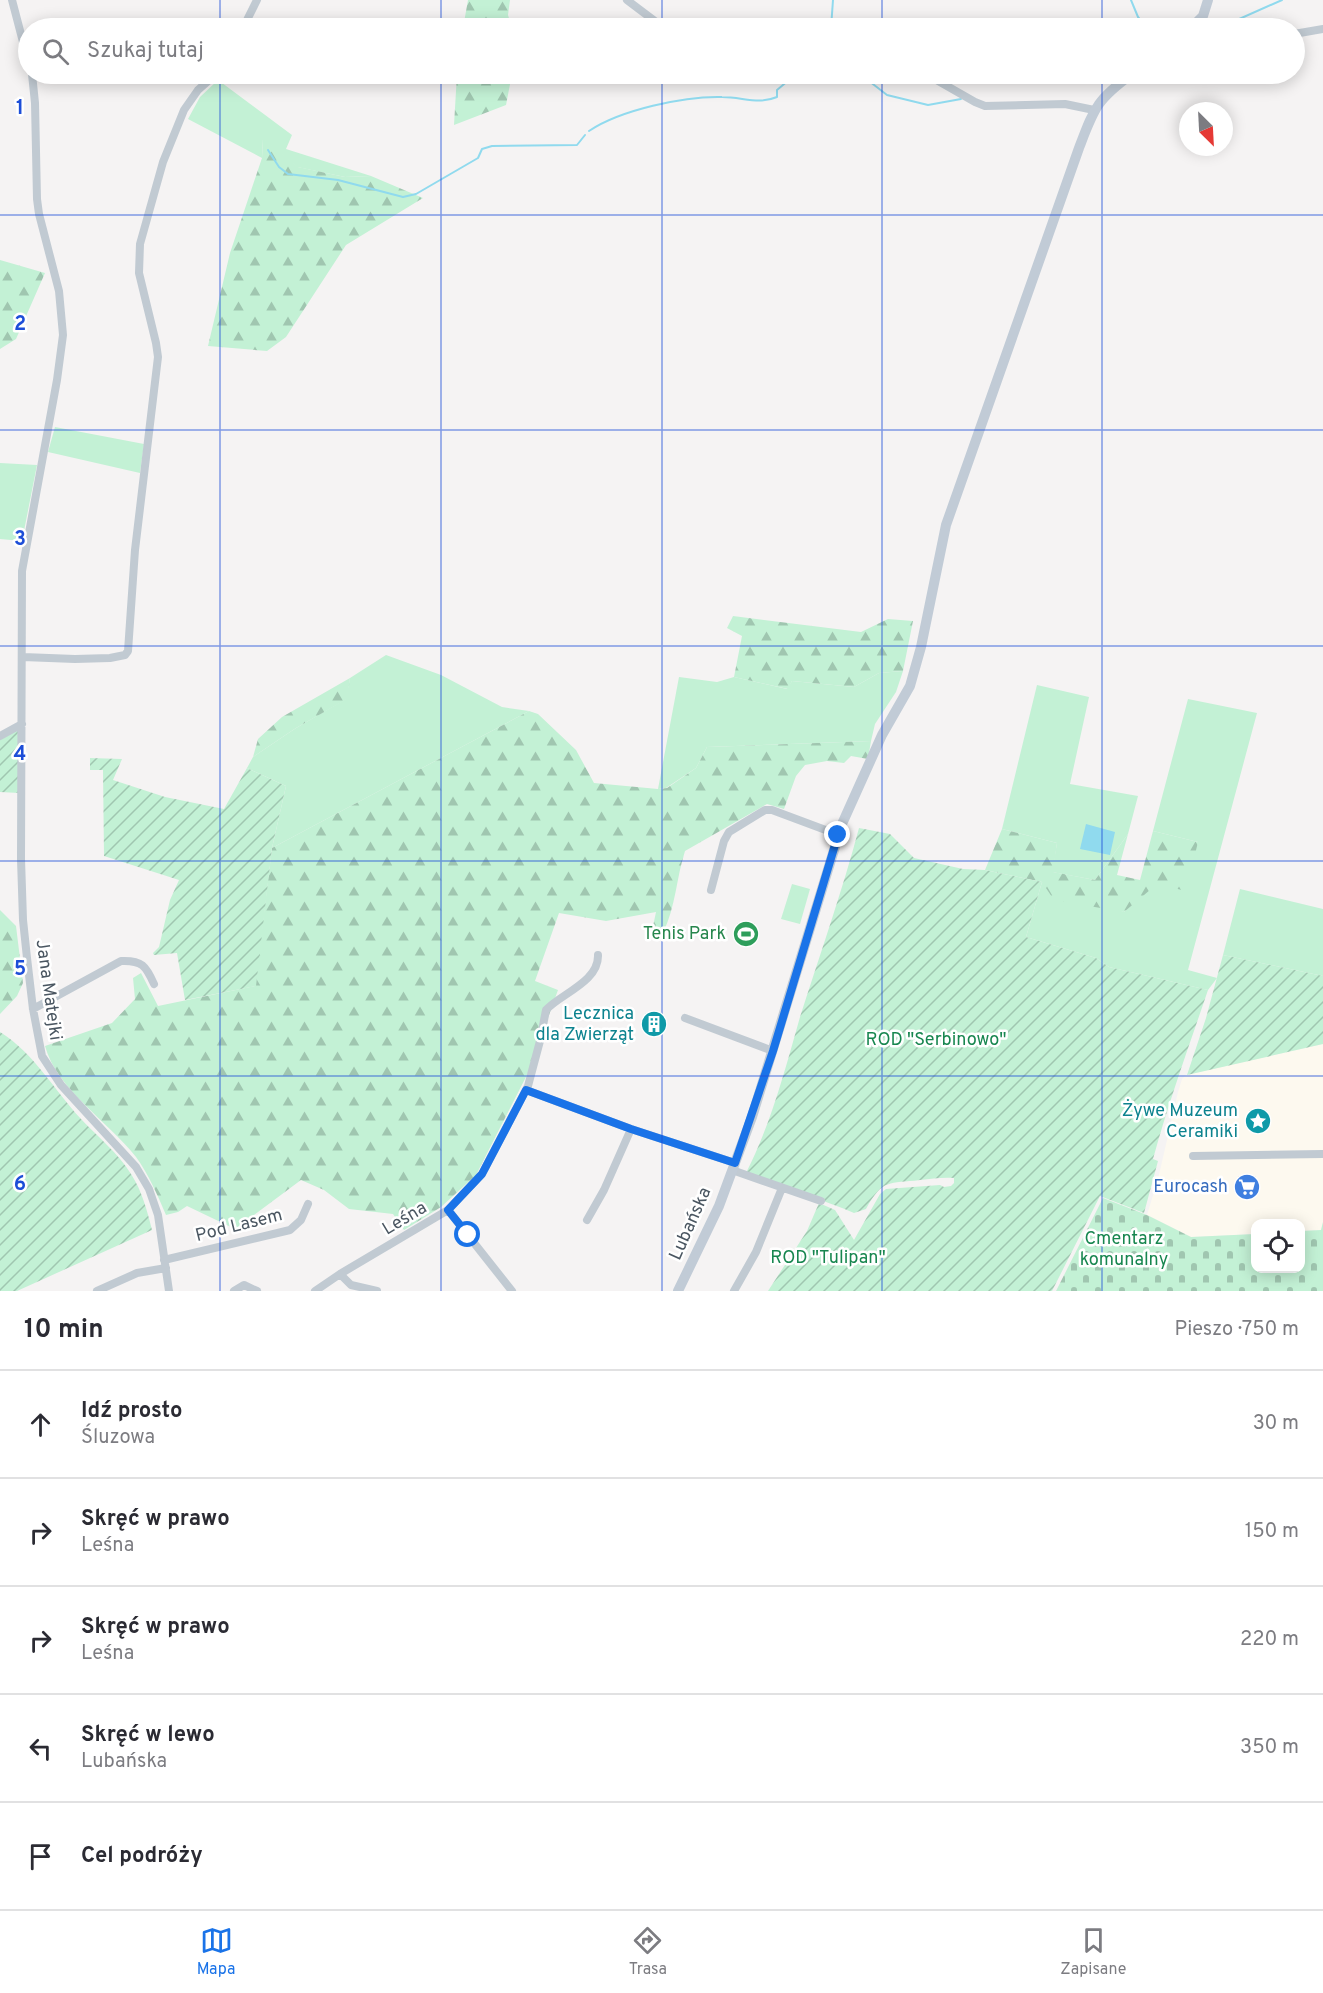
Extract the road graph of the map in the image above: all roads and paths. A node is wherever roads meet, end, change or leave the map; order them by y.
1 (12, 0) edge
2 (257, 0) edge
3 (627, 0) edge
4 (1208, 0) edge
5 (248, 18) edge
6 (651, 18) edge
7 (1201, 18) edge
8 (18, 23) edge
9 (1323, 29) edge
10 (1305, 32) edge
11 (33, 84) edge
12 (203, 84) edge
13 (944, 84) edge
14 (1120, 84) edge
15 (1094, 110) junction
16 (23, 657) junction
17 (22, 724) junction
18 (0, 736) edge
19 (840, 830) junction
20 (711, 890) dead end
21 (598, 955) dead end
22 (154, 984) dead end
23 (33, 1009) junction
24 (685, 1018) dead end
25 (773, 1051) junction
26 (526, 1090) junction
27 (631, 1129) junction
28 (1323, 1154) edge
29 (1193, 1156) dead end
30 (734, 1166) junction
31 (782, 1188) junction
32 (821, 1201) dead end
33 (308, 1204) dead end
34 (448, 1210) junction
35 (587, 1220) dead end
36 (165, 1264) junction
37 (340, 1274) junction
38 (97, 1291) edge
39 (169, 1291) edge
40 (234, 1291) edge
41 (257, 1291) edge
42 (315, 1291) edge
43 (377, 1291) edge
44 (512, 1291) edge
45 (678, 1291) edge
46 (734, 1291) edge

1 - 8 street
2 - 5 street
3 - 6 street
4 - 7 street
9 - 10 street
11 - 16 street, Jana Matejki
12 - 16 street
13 - 15 street
14 - 15 street
15 - 19 street, Lubańska
16 - 17 street, Jana Matejki
17 - 18 street
17 - 23 street, Jana Matejki
19 - 20 street
19 - 25 street, Lubańska
21 - 26 street, Leśna
22 - 23 street
23 - 36 street, Jana Matejki
24 - 25 street
25 - 30 street, Lubańska
26 - 27 street
26 - 34 street, Leśna
27 - 30 street
27 - 35 street
28 - 29 street
30 - 31 street
30 - 45 street, Lubańska
31 - 32 street
31 - 46 street
33 - 36 street, Pod Lasem
34 - 37 street, Leśna
34 - 44 street
36 - 38 street, Pod Lasem
36 - 39 street, Jana Matejki
37 - 42 street, Leśna
37 - 43 street
40 - 41 street

